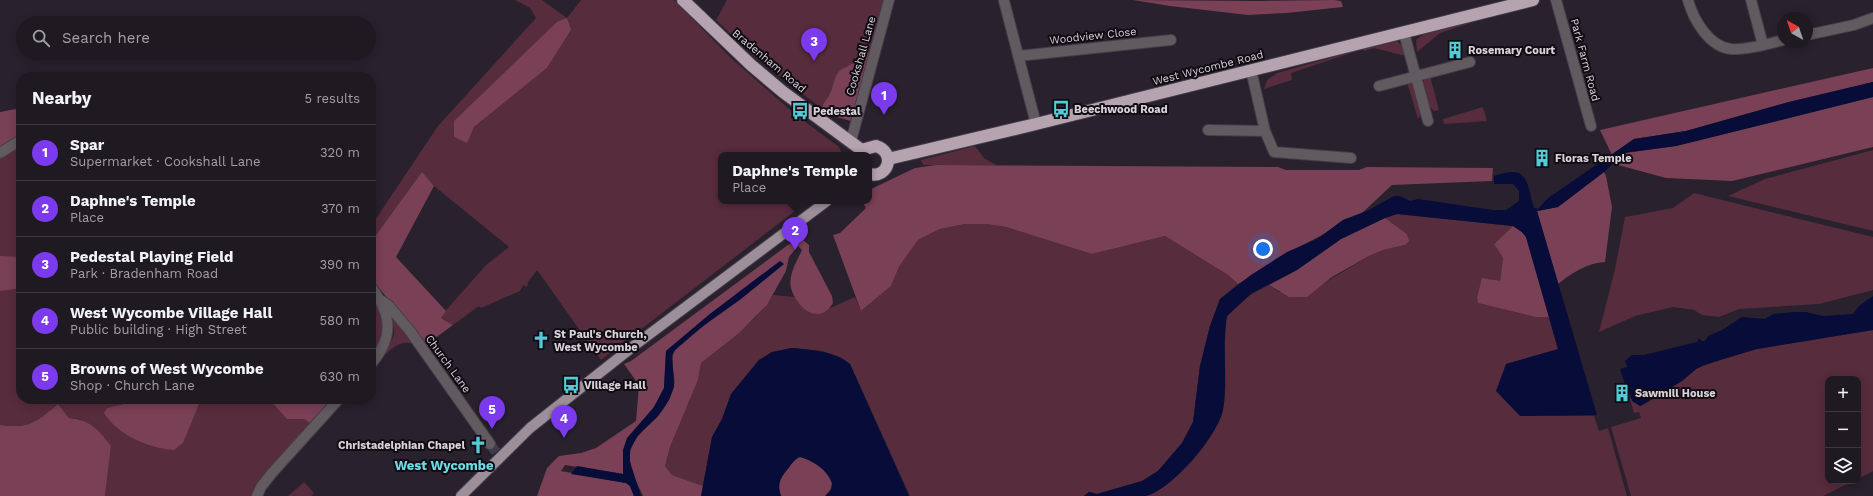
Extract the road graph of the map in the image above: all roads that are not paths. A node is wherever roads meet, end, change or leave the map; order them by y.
1 (683, 0) edge
2 (889, 0) edge
3 (1533, 0) edge
4 (1556, 0) edge
5 (1688, 0) edge
6 (1751, 0) edge
7 (1004, 1) edge
8 (1873, 18) edge
9 (1404, 33) junction
10 (1813, 34) edge
11 (1171, 40) dead end
12 (1777, 42) edge
13 (1763, 45) junction
14 (1018, 56) junction
15 (1470, 62) dead end
16 (1251, 70) junction
17 (1416, 76) junction
18 (1378, 86) dead end
19 (1428, 122) dead end
20 (1036, 124) junction
21 (1591, 126) dead end
22 (1208, 130) dead end
23 (1265, 131) junction
24 (851, 141) junction
25 (16, 143) edge
26 (861, 152) edge
27 (863, 152) edge
28 (0, 153) edge
29 (1351, 158) dead end
30 (888, 159) junction
31 (872, 174) edge
32 (823, 204) edge
33 (376, 293) edge
34 (382, 301) junction
35 (376, 356) edge
36 (334, 404) edge
37 (495, 451) junction
38 (257, 496) edge
39 (461, 496) edge

1 - 24 highway, Bradenham Road
2 - 24 street, Cookshall Lane
3 - 9 highway, West Wycombe Road
4 - 21 street, Park Farm Road
5 - 13 street
6 - 13 street
7 - 14 street
8 - 10 street
9 - 16 highway, West Wycombe Road
9 - 17 street
11 - 14 street, Woodview Close
12 - 13 street
14 - 20 street
15 - 17 street
16 - 20 highway, West Wycombe Road
16 - 23 street
17 - 18 street
17 - 19 street
20 - 30 highway, West Wycombe Road
22 - 23 street
23 - 29 street
24 - 26 highway, Bradenham Road
25 - 28 street
27 - 30 highway
30 - 31 highway
32 - 37 main road
33 - 34 street, Church Lane
34 - 35 street
34 - 37 street, Church Lane
36 - 38 street
37 - 39 main road

